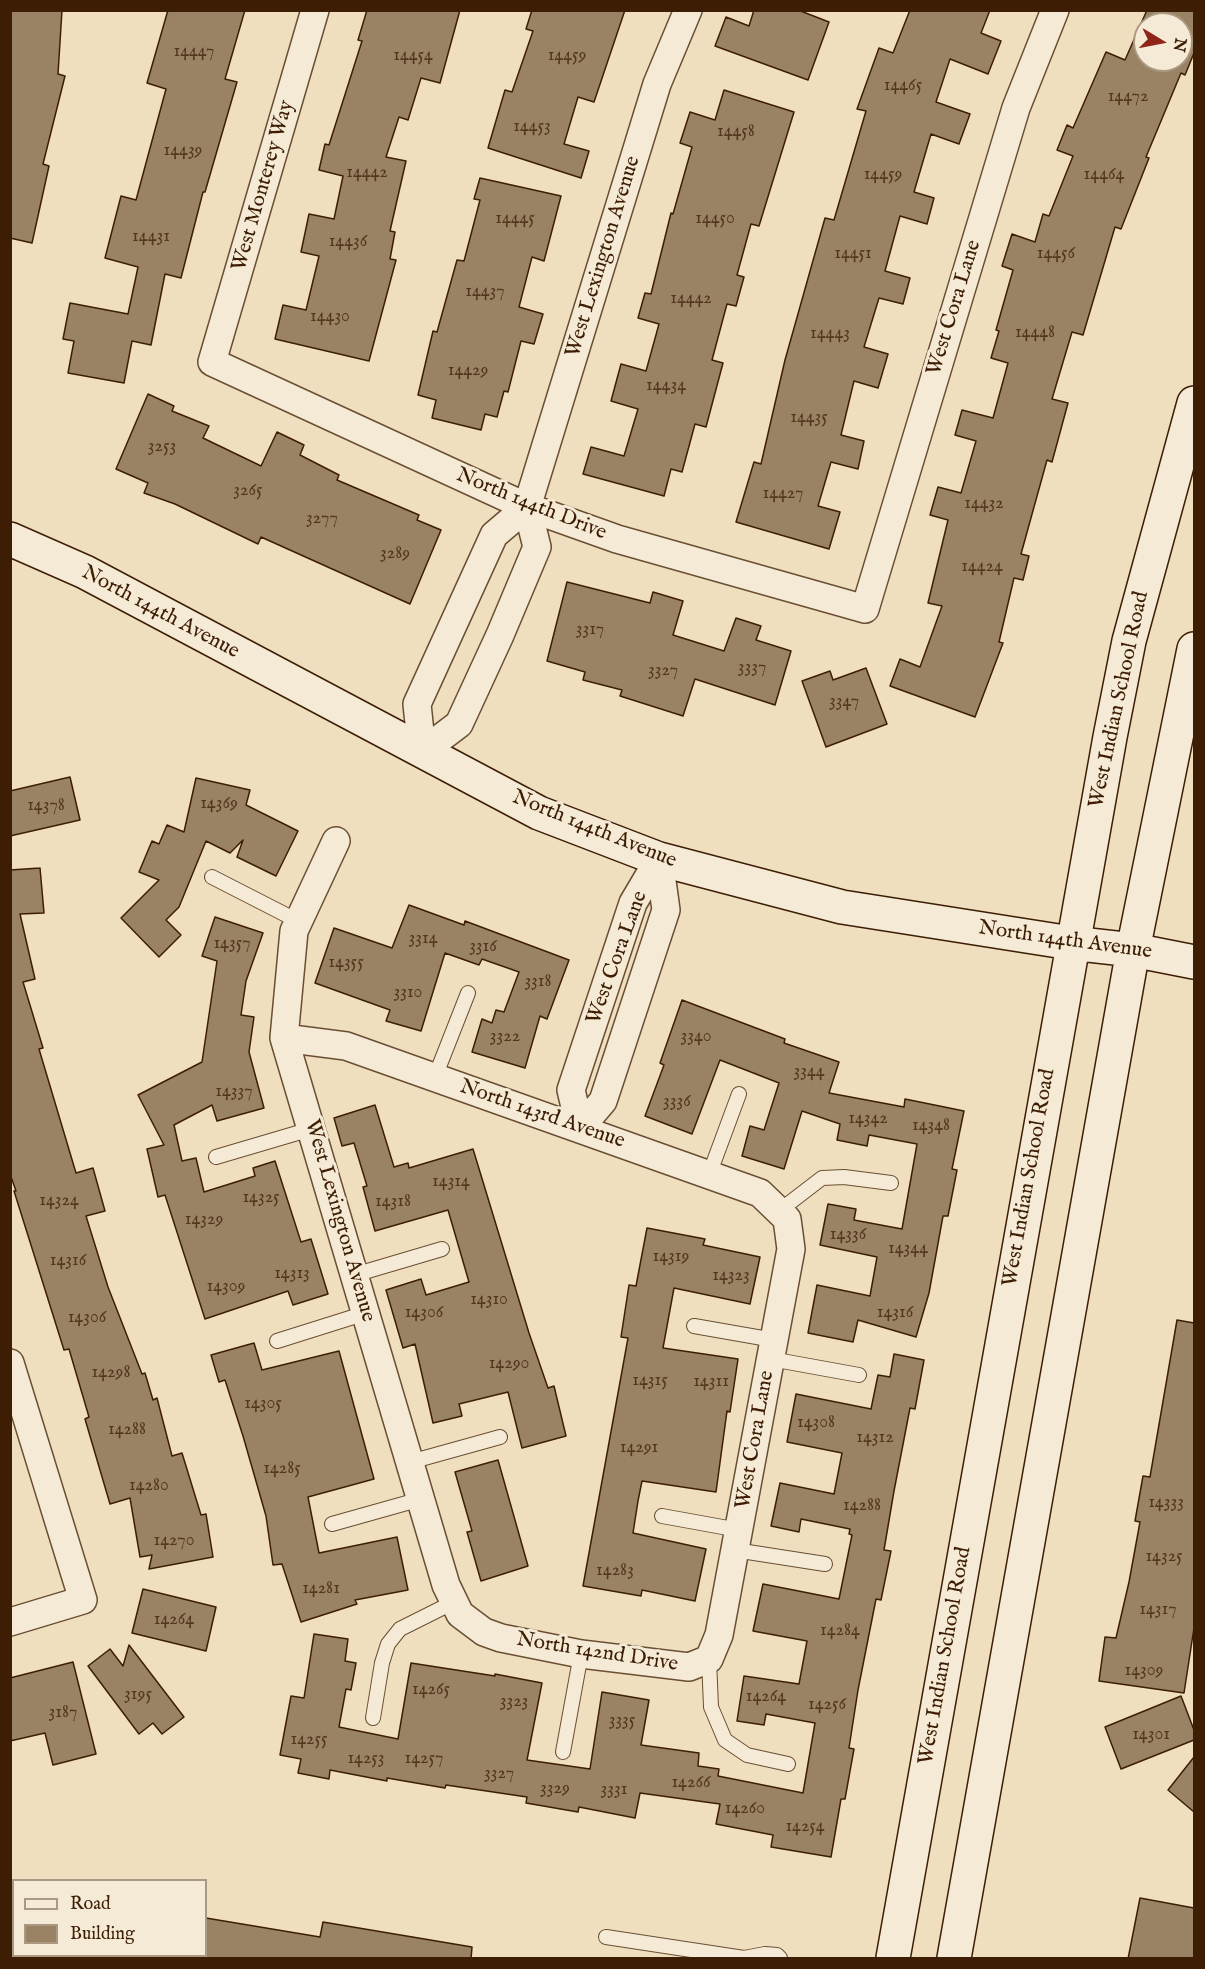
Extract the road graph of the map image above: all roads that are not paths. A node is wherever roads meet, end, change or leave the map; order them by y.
1 (315, 10) edge
2 (688, 10) edge
3 (1055, 10) edge
4 (212, 362) joint
5 (1194, 403) edge
6 (527, 507) junction
7 (10, 538) edge
8 (865, 609) joint
9 (1194, 649) edge
10 (422, 752) junction
11 (336, 841) dead end
12 (659, 859) junction
13 (212, 877) dead end
14 (298, 921) junction
15 (1071, 943) junction
16 (1134, 950) junction
17 (1194, 962) edge
18 (468, 993) dead end
19 (284, 1038) junction
20 (435, 1077) junction
21 (739, 1094) dead end
22 (580, 1128) junction
23 (311, 1129) junction
24 (216, 1157) dead end
25 (709, 1175) junction
26 (891, 1183) dead end
27 (783, 1215) junction
28 (442, 1249) dead end
29 (354, 1275) junction
30 (366, 1313) junction
31 (694, 1326) dead end
32 (277, 1341) dead end
33 (772, 1349) junction
34 (10, 1363) edge
35 (859, 1375) dead end
36 (500, 1437) dead end
37 (410, 1462) junction
38 (421, 1499) junction
39 (662, 1516) dead end
40 (332, 1524) dead end
41 (737, 1540) junction
42 (825, 1564) dead end
43 (454, 1602) junction
44 (10, 1623) edge
45 (484, 1632) joint
46 (581, 1654) junction
47 (709, 1659) junction
48 (373, 1718) dead end
49 (563, 1752) dead end
50 (788, 1764) dead end
51 (606, 1937) dead end
52 (780, 1959) edge
53 (892, 1959) edge
54 (954, 1959) edge

1 - 4 street, West Monterey Way
2 - 6 street, West Lexington Avenue
3 - 8 street, West Cora Lane
4 - 6 street, North 144th Drive
5 - 15 main road, West Indian School Road
6 - 8 street, North 144th Drive
6 - 10 street
6 - 10 street
7 - 10 main road, North 144th Avenue
9 - 16 main road
10 - 12 main road, North 144th Avenue
11 - 14 street, West Lexington Avenue
12 - 15 main road, North 144th Avenue
12 - 22 street, West Cora Lane
13 - 14 lane
14 - 19 street, West Lexington Avenue
15 - 16 main road, North 144th Avenue
15 - 53 main road, West Indian School Road
16 - 17 main road, North 144th Avenue
16 - 54 main road
18 - 20 lane
19 - 20 street, North 143rd Avenue
19 - 23 street, West Lexington Avenue
20 - 22 street, North 143rd Avenue
21 - 25 lane
22 - 25 street, North 143rd Avenue
23 - 24 lane
23 - 29 street, West Lexington Avenue
25 - 27 street, North 143rd Avenue
26 - 27 lane
27 - 33 street, West Cora Lane
28 - 29 lane
29 - 30 street, West Lexington Avenue
30 - 32 lane
30 - 37 street, West Lexington Avenue
31 - 33 lane
33 - 35 lane
33 - 41 street, West Cora Lane
34 - 44 street
36 - 37 lane
37 - 38 street, West Lexington Avenue
38 - 40 lane
38 - 43 street, West Lexington Avenue
39 - 41 lane
41 - 42 lane
41 - 47 street, West Cora Lane
43 - 45 street, West Lexington Avenue
43 - 48 lane
45 - 46 street, North 142nd Drive
46 - 47 street, North 142nd Drive
46 - 49 lane
47 - 50 lane
51 - 52 lane

